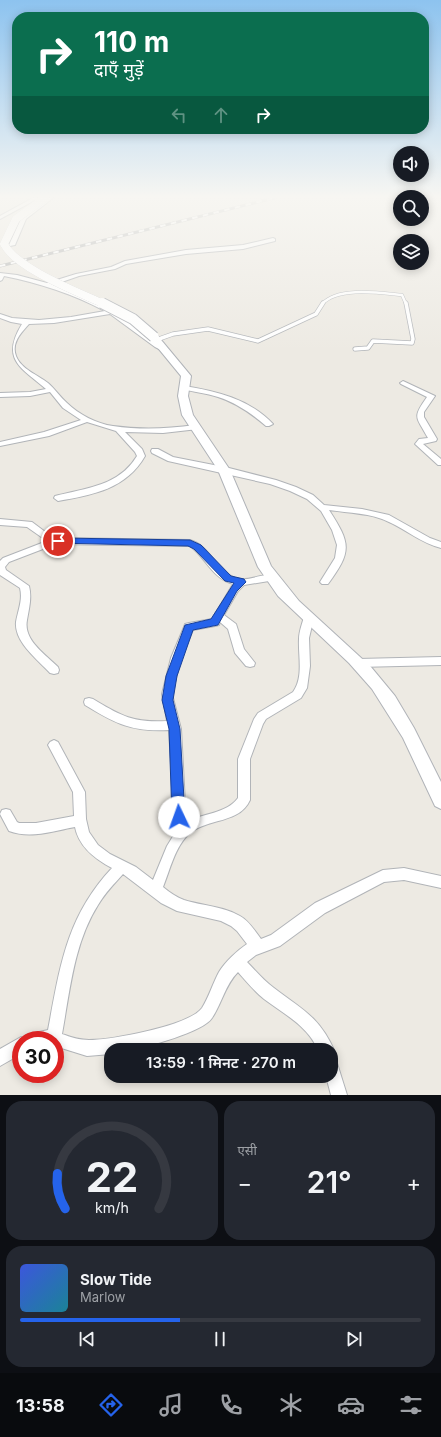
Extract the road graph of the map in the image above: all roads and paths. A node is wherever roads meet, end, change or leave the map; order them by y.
1 (6, 249) edge
2 (219, 249) edge
3 (0, 279) edge
4 (47, 285) junction
5 (112, 312) junction
6 (0, 316) edge
7 (28, 321) junction
8 (158, 342) junction
9 (355, 349) dead end
10 (403, 383) dead end
11 (184, 388) junction
12 (51, 390) junction
13 (0, 395) edge
14 (88, 420) junction
15 (269, 424) dead end
16 (195, 427) junction
17 (116, 428) junction
18 (0, 444) edge
19 (155, 451) dead end
20 (441, 463) edge
21 (224, 471) junction
22 (58, 498) dead end
23 (322, 507) junction
24 (0, 522) edge
25 (55, 541) junction
26 (441, 545) edge
27 (0, 567) edge
28 (272, 578) junction
29 (241, 582) junction
30 (325, 582) dead end
31 (219, 616) junction
32 (309, 617) junction
33 (441, 661) edge
34 (250, 663) dead end
35 (358, 663) junction
36 (54, 670) dead end
37 (89, 702) dead end
38 (173, 725) junction
39 (54, 744) dead end
40 (440, 795) edge
41 (6, 814) dead end
42 (80, 821) junction
43 (181, 835) junction
44 (122, 866) junction
45 (441, 882) edge
46 (155, 890) junction
47 (258, 947) junction
48 (238, 962) junction
49 (56, 1031) edge
50 (64, 1042) edge
51 (322, 1043) edge
52 (12, 1051) edge
53 (0, 1058) edge
54 (336, 1083) edge
55 (339, 1095) edge

1 - 8 street, bridge
2 - 4 street
3 - 4 street
4 - 5 street
5 - 7 street
5 - 8 street
6 - 7 street
7 - 12 street
8 - 9 lane
8 - 11 street
10 - 20 street
11 - 15 street
11 - 16 street
12 - 13 street
12 - 14 street
14 - 17 street
14 - 18 street
16 - 17 street
16 - 21 street
17 - 22 street
19 - 21 street
21 - 23 street
21 - 28 street
23 - 26 street
23 - 30 street
24 - 25 street
25 - 27 street
25 - 29 street
27 - 36 street
28 - 29 street
28 - 32 street
29 - 31 street
31 - 34 street
31 - 38 street
32 - 35 street
32 - 43 street
33 - 35 street
35 - 40 street
37 - 38 street
38 - 43 street
39 - 42 street
41 - 42 street
42 - 44 street
43 - 46 street
44 - 46 street
44 - 49 street
45 - 47 street
46 - 47 street
47 - 48 street
48 - 50 street
48 - 51 street
52 - 53 street
54 - 55 street

